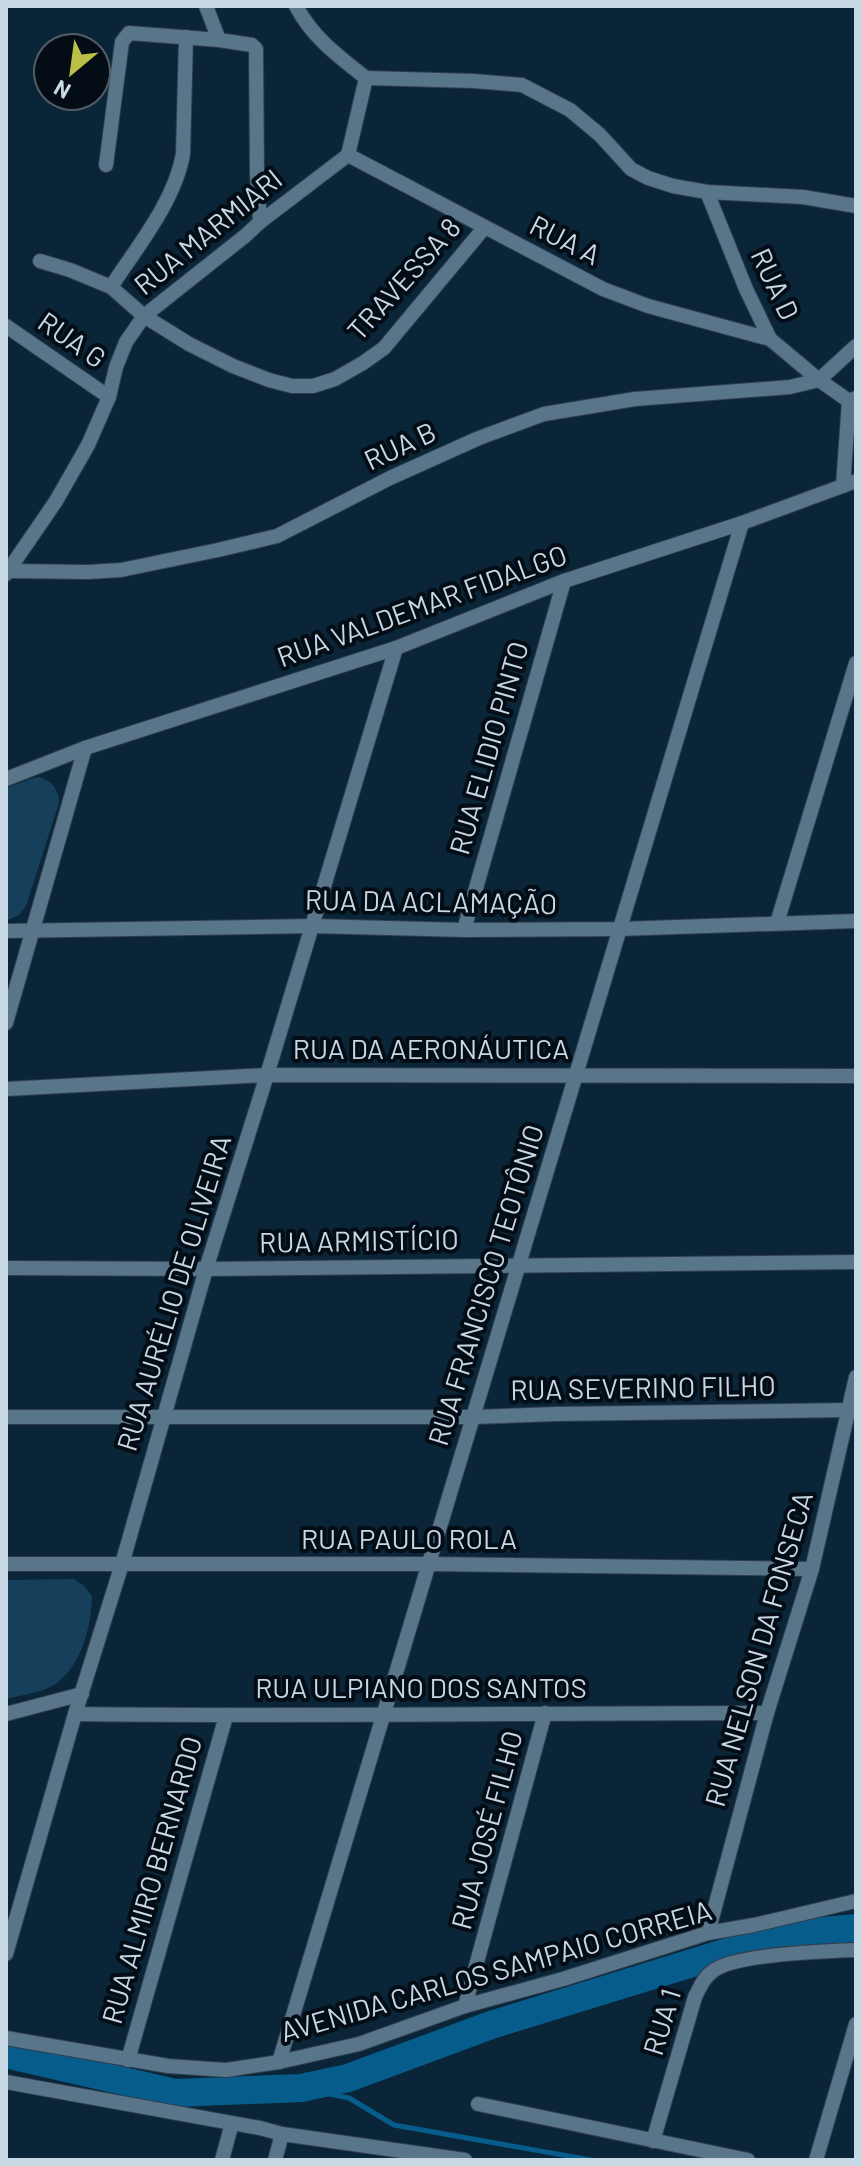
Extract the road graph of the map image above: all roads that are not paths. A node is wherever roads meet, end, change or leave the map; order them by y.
1 (206, 6) edge
2 (296, 6) edge
3 (186, 37) junction
4 (219, 40) junction
5 (366, 78) junction
6 (348, 155) junction
7 (106, 165) dead end
8 (707, 192) junction
9 (856, 206) edge
10 (260, 222) junction
11 (484, 228) junction
12 (40, 261) dead end
13 (111, 287) junction
14 (144, 316) junction
15 (6, 326) edge
16 (770, 339) junction
17 (856, 346) edge
18 (819, 380) junction
19 (109, 397) junction
20 (854, 401) edge
21 (850, 483) edge
22 (742, 523) junction
23 (7, 572) edge
24 (564, 581) junction
25 (396, 648) junction
26 (856, 663) edge
27 (85, 748) junction
28 (6, 779) edge
29 (856, 921) edge
30 (777, 923) junction
31 (312, 926) junction
32 (619, 929) junction
33 (464, 930) junction
34 (6, 931) edge
35 (33, 931) junction
36 (6, 1023) edge
37 (577, 1074) junction
38 (267, 1075) junction
39 (856, 1076) edge
40 (6, 1089) edge
41 (856, 1262) edge
42 (518, 1265) junction
43 (6, 1268) edge
44 (206, 1269) junction
45 (856, 1377) edge
46 (849, 1410) junction
47 (6, 1417) edge
48 (163, 1417) junction
49 (474, 1417) junction
50 (849, 1441) edge
51 (6, 1564) edge
52 (122, 1564) junction
53 (431, 1564) junction
54 (812, 1569) junction
55 (82, 1694) junction
56 (385, 1713) junction
57 (545, 1713) junction
58 (767, 1713) junction
59 (6, 1714) edge
60 (75, 1714) junction
61 (226, 1716) junction
62 (856, 1901) edge
63 (708, 1933) junction
64 (856, 1950) edge
65 (6, 1954) edge
66 (465, 2006) junction
67 (856, 2024) edge
68 (6, 2038) edge
69 (128, 2060) junction
70 (279, 2062) junction
71 (6, 2082) edge
72 (478, 2104) dead end
73 (232, 2123) junction
74 (282, 2134) junction
75 (653, 2141) junction
76 (222, 2160) edge
77 (275, 2160) edge
78 (465, 2160) edge
79 (748, 2160) edge
80 (816, 2160) edge

1 - 4 street
2 - 5 street
3 - 4 street
3 - 7 street
3 - 13 street
4 - 10 street
5 - 6 street
5 - 8 street
6 - 10 street, RUA MARMIARI
6 - 11 street, RUA A
8 - 9 street
8 - 16 street, RUA D
10 - 14 street, RUA MARMIARI
11 - 14 street, TRAVESSA 8
11 - 16 street, RUA A
12 - 13 street, TRAVESSA 8
13 - 14 street, TRAVESSA 8
14 - 19 street, RUA MARMIARI
15 - 19 street, RUA G
16 - 18 street, RUA D
17 - 18 street
18 - 20 street
18 - 23 street, RUA B
19 - 23 street, RUA MARMIARI
20 - 21 street
21 - 22 street, RUA VALDEMAR FIDALGO
22 - 24 street, RUA VALDEMAR FIDALGO
22 - 32 street, RUA FRANCISCO TEOTÔNIO
24 - 25 street, RUA VALDEMAR FIDALGO
24 - 33 street, RUA ELIDIO PINTO
25 - 27 street, RUA VALDEMAR FIDALGO
25 - 31 street, RUA AURÉLIO DE OLIVEIRA
26 - 30 street
27 - 28 street, RUA VALDEMAR FIDALGO
27 - 35 street
29 - 30 street, RUA DA ACLAMAÇÃO
30 - 32 street, RUA DA ACLAMAÇÃO
31 - 33 street, RUA DA ACLAMAÇÃO
31 - 35 street, RUA DA ACLAMAÇÃO
31 - 38 street, RUA AURÉLIO DE OLIVEIRA
32 - 33 street, RUA DA ACLAMAÇÃO
32 - 37 street, RUA FRANCISCO TEOTÔNIO
34 - 35 street, RUA DA ACLAMAÇÃO
35 - 36 street
37 - 38 street, RUA DA AERONÁUTICA
37 - 39 street, RUA DA AERONÁUTICA
37 - 42 street, RUA FRANCISCO TEOTÔNIO
38 - 40 street, RUA DA AERONÁUTICA
38 - 44 street, RUA AURÉLIO DE OLIVEIRA
41 - 42 street, RUA ARMISTÍCIO
42 - 44 street, RUA ARMISTÍCIO
42 - 49 street, RUA FRANCISCO TEOTÔNIO
43 - 44 street, RUA ARMISTÍCIO
44 - 48 street, RUA AURÉLIO DE OLIVEIRA
45 - 46 street, RUA NELSON DA FONSECA
46 - 49 street, RUA SEVERINO FILHO
46 - 50 street, RUA NELSON DA FONSECA
47 - 48 street, RUA SEVERINO FILHO
48 - 49 street, RUA SEVERINO FILHO
48 - 52 street, RUA AURÉLIO DE OLIVEIRA
49 - 53 street, RUA FRANCISCO TEOTÔNIO
50 - 54 street, RUA NELSON DA FONSECA
51 - 52 street, RUA PAULO ROLA
52 - 53 street, RUA PAULO ROLA
52 - 55 street, RUA AURÉLIO DE OLIVEIRA
53 - 54 street, RUA PAULO ROLA
53 - 56 street, RUA FRANCISCO TEOTÔNIO
54 - 58 street, RUA NELSON DA FONSECA
55 - 59 street
55 - 60 street, RUA AURÉLIO DE OLIVEIRA
56 - 57 street, RUA ULPIANO DOS SANTOS
56 - 61 street, RUA ULPIANO DOS SANTOS
56 - 70 street, RUA FRANCISCO TEOTÔNIO
57 - 58 street, RUA ULPIANO DOS SANTOS
57 - 66 street, RUA JOSÉ FILHO
58 - 63 street, RUA NELSON DA FONSECA
60 - 61 street, RUA ULPIANO DOS SANTOS
60 - 65 street, RUA AURÉLIO DE OLIVEIRA
61 - 69 street, RUA ALMIRO BERNARDO
62 - 63 street, AVENIDA CARLOS SAMPAIO CORREIA
63 - 66 street, AVENIDA CARLOS SAMPAIO CORREIA
64 - 75 street, RUA 1
66 - 70 street, AVENIDA CARLOS SAMPAIO CORREIA
67 - 80 street
68 - 69 street, AVENIDA CARLOS SAMPAIO CORREIA
69 - 70 street, AVENIDA CARLOS SAMPAIO CORREIA
71 - 73 street
72 - 75 street
73 - 74 street
73 - 76 street
74 - 77 street
74 - 78 street
75 - 79 street

